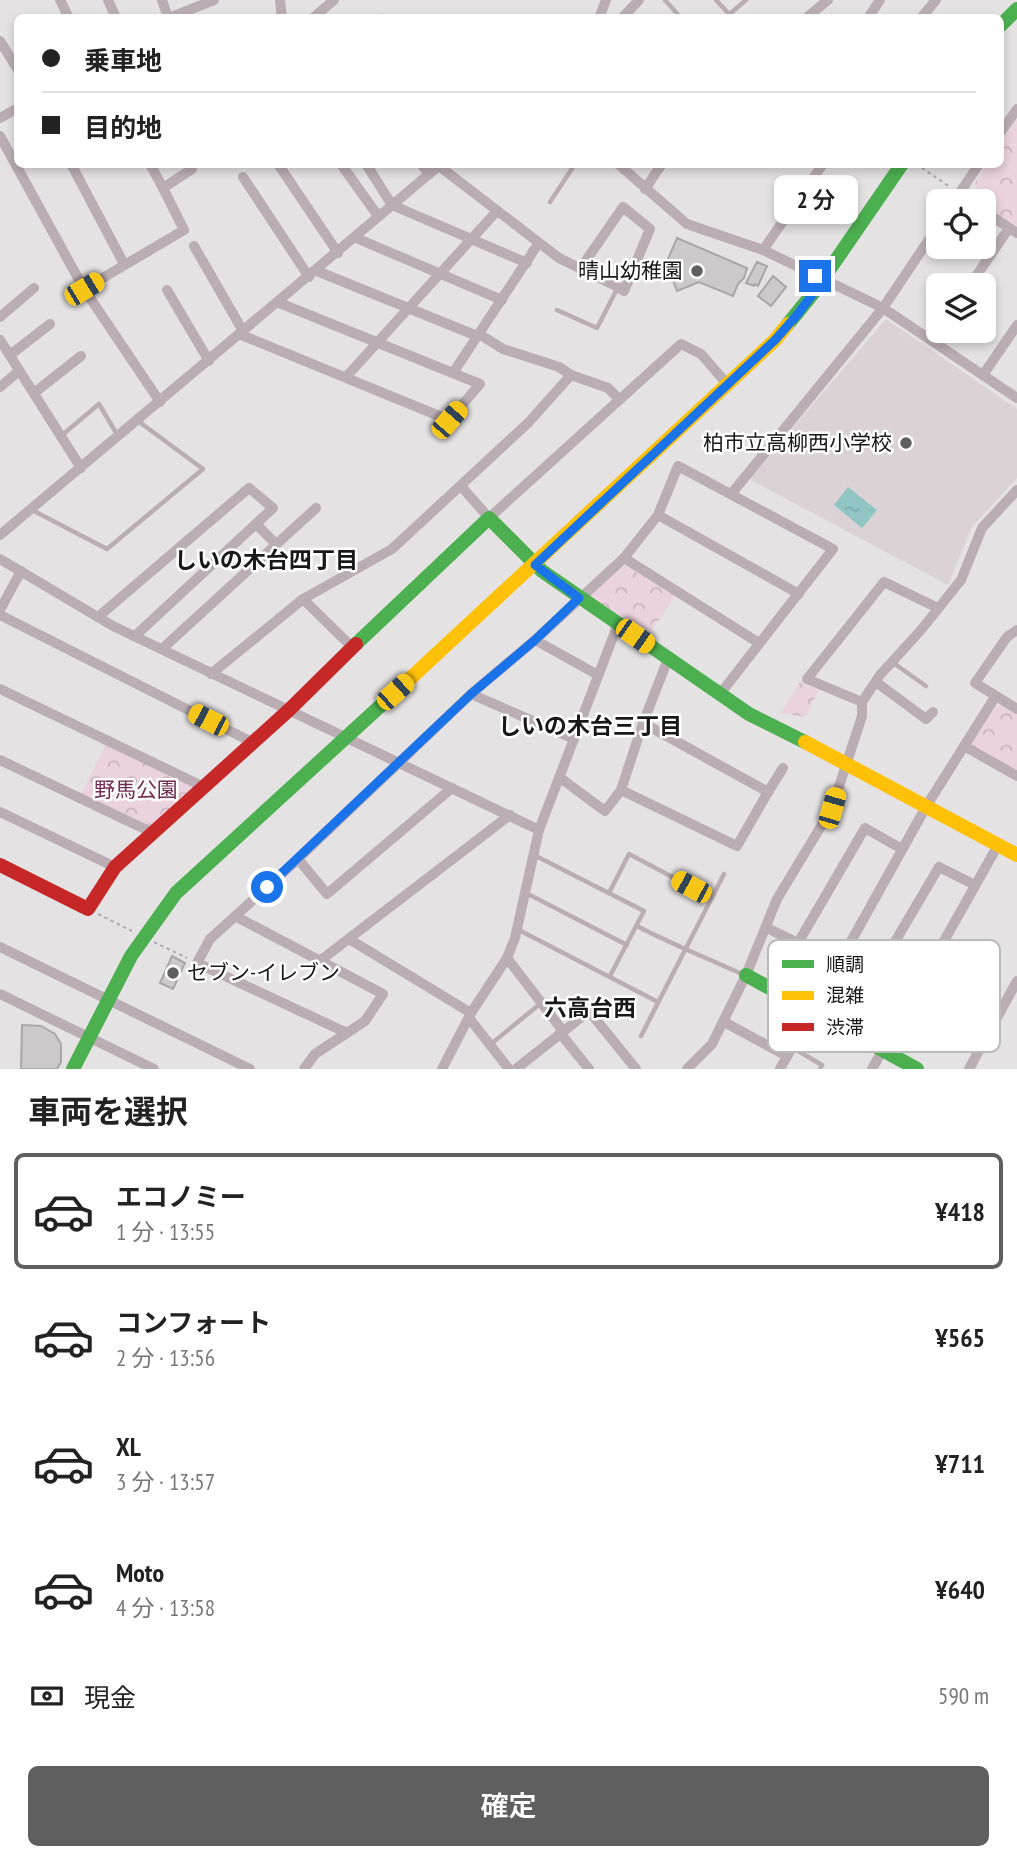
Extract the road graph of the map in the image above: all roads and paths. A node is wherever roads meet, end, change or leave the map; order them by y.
1 (214, 0) edge
2 (334, 0) edge
3 (639, 0) edge
4 (665, 0) edge
5 (746, 0) edge
6 (828, 0) edge
7 (936, 0) edge
8 (1017, 9) edge
9 (179, 14) edge
10 (318, 14) edge
11 (626, 14) edge
12 (677, 14) edge
13 (729, 14) edge
14 (811, 14) edge
15 (924, 14) edge
16 (1004, 22) edge
17 (0, 41) edge
18 (14, 64) edge
19 (1017, 108) edge
20 (1004, 128) edge
21 (0, 136) edge
22 (14, 162) edge
23 (18, 168) edge
24 (73, 168) edge
25 (152, 168) edge
26 (192, 168) edge
27 (281, 168) edge
28 (344, 168) edge
29 (369, 168) edge
30 (424, 168) edge
31 (436, 168) edge
32 (444, 168) edge
33 (572, 168) edge
34 (622, 168) edge
35 (659, 168) edge
36 (820, 168) edge
37 (899, 168) edge
38 (921, 168) edge
39 (976, 168) edge
40 (429, 174) junction
41 (243, 177) dead end
42 (163, 188) junction
43 (645, 189) junction
44 (946, 189) edge
45 (963, 189) edge
46 (550, 202) dead end
47 (392, 205) junction
48 (496, 212) junction
49 (378, 216) junction
50 (996, 219) edge
51 (1013, 231) edge
52 (356, 238) junction
53 (472, 238) junction
54 (538, 244) junction
55 (926, 244) edge
56 (194, 246) dead end
57 (763, 250) junction
58 (338, 253) junction
59 (527, 262) junction
60 (124, 264) junction
61 (580, 269) junction
62 (440, 273) junction
63 (980, 273) edge
64 (313, 274) junction
65 (823, 280) junction
66 (618, 287) junction
67 (34, 288) dead end
68 (84, 289) junction
69 (167, 290) dead end
70 (502, 300) junction
71 (277, 302) junction
72 (408, 307) junction
73 (883, 308) junction
74 (557, 310) dead end
75 (0, 317) edge
76 (50, 324) dead end
77 (1017, 324) edge
78 (241, 332) junction
79 (478, 335) junction
80 (926, 336) edge
81 (0, 340) edge
82 (376, 342) junction
83 (936, 343) edge
84 (10, 355) junction
85 (81, 356) dead end
86 (209, 360) junction
87 (19, 371) junction
88 (453, 373) junction
89 (571, 375) junction
90 (983, 375) junction
91 (345, 377) junction
92 (728, 385) junction
93 (0, 387) edge
94 (34, 393) junction
95 (1017, 398) edge
96 (619, 400) junction
97 (160, 402) junction
98 (138, 421) junction
99 (61, 436) junction
100 (118, 436) junction
101 (81, 468) junction
102 (461, 486) junction
103 (1017, 490) edge
104 (732, 494) junction
105 (316, 508) dead end
106 (31, 509) junction
107 (658, 515) junction
108 (489, 518) junction
109 (256, 524) junction
110 (2, 529) edge
111 (276, 544) junction
112 (624, 558) junction
113 (0, 559) edge
114 (535, 565) junction
115 (21, 571) junction
116 (799, 593) junction
117 (579, 598) junction
118 (303, 599) junction
119 (937, 608) junction
120 (0, 610) edge
121 (0, 615) edge
122 (98, 617) junction
123 (618, 625) junction
124 (1017, 630) edge
125 (135, 636) junction
126 (535, 640) junction
127 (759, 643) junction
128 (353, 648) junction
129 (162, 649) junction
130 (668, 659) junction
131 (892, 661) junction
132 (211, 674) junction
133 (598, 675) junction
134 (876, 682) junction
135 (926, 687) dead end
136 (0, 690) edge
137 (471, 694) junction
138 (720, 694) junction
139 (995, 696) junction
140 (862, 702) junction
141 (1017, 709) edge
142 (289, 710) junction
143 (933, 712) dead end
144 (643, 723) junction
145 (346, 736) junction
146 (574, 739) junction
147 (254, 743) junction
148 (964, 746) junction
149 (0, 760) edge
150 (845, 761) junction
151 (399, 762) junction
152 (783, 768) dead end
153 (1017, 776) edge
154 (559, 777) junction
155 (204, 787) junction
156 (452, 788) junction
157 (621, 790) junction
158 (768, 792) junction
159 (927, 805) junction
160 (0, 812) edge
161 (510, 815) junction
162 (539, 830) junction
163 (153, 833) junction
164 (998, 845) junction
165 (902, 849) junction
166 (534, 855) junction
167 (1017, 855) edge
168 (298, 859) junction
169 (0, 865) edge
170 (115, 867) junction
171 (724, 874) dead end
172 (975, 885) junction
173 (525, 892) junction
174 (609, 894) junction
175 (712, 898) junction
176 (88, 909) junction
177 (235, 916) junction
178 (636, 926) junction
179 (767, 928) junction
180 (517, 929) junction
181 (132, 930) dead end
182 (349, 939) junction
183 (150, 940) dead end
184 (792, 940) edge
185 (800, 940) edge
186 (851, 940) edge
187 (896, 940) edge
188 (944, 940) edge
189 (627, 945) junction
190 (0, 947) edge
191 (685, 950) junction
192 (507, 958) junction
193 (321, 960) junction
194 (197, 963) junction
195 (746, 975) junction
196 (610, 976) junction
197 (1017, 981) edge
198 (768, 987) edge
199 (0, 994) edge
200 (107, 999) junction
201 (658, 1002) junction
202 (541, 1003) junction
203 (1000, 1012) edge
204 (470, 1016) junction
205 (724, 1022) junction
206 (561, 1032) junction
207 (347, 1033) junction
208 (641, 1036) dead end
209 (88, 1037) junction
210 (768, 1042) edge
211 (490, 1045) junction
212 (790, 1052) joint
213 (882, 1052) edge
214 (887, 1052) edge
215 (978, 1052) edge
216 (586, 1065) edge
217 (693, 1067) edge
218 (73, 1069) edge
219 (154, 1069) edge
220 (250, 1069) edge
221 (304, 1069) edge
222 (442, 1069) edge
223 (509, 1069) edge
224 (516, 1069) edge
225 (573, 1069) edge
226 (636, 1069) edge
227 (780, 1069) edge
228 (820, 1069) edge
229 (872, 1069) edge
230 (917, 1069) edge
231 (969, 1069) edge

1 - 9 street
2 - 10 street
3 - 11 street
4 - 12 lane
5 - 13 lane
6 - 14 street
7 - 15 street
8 - 16 street
17 - 18 street
19 - 20 street
21 - 22 street
23 - 68 street
24 - 60 street
25 - 42 street
26 - 42 street
27 - 58 street
28 - 49 street
29 - 47 street
30 - 40 street
31 - 40 street
32 - 48 street
33 - 46 lane
34 - 43 street
35 - 43 street
36 - 57 street
37 - 65 street
38 - 44 path
39 - 45 street
40 - 47 street
41 - 64 street
42 - 60 street
43 - 57 street
47 - 49 street
47 - 53 street
48 - 53 street
48 - 54 street
49 - 52 street
50 - 51 street
51 - 63 street
52 - 58 street
52 - 62 street
53 - 59 street
53 - 62 street
54 - 59 street
54 - 61 street
55 - 73 street
56 - 78 street
57 - 65 street
58 - 64 street
59 - 70 street
60 - 68 street
61 - 66 street
61 - 66 street
62 - 70 street
62 - 72 street
64 - 71 street
64 - 72 street
65 - 73 street
65 - 92 street
66 - 74 lane
67 - 75 street
68 - 97 street
69 - 86 street
70 - 79 street
71 - 78 street
71 - 82 street
72 - 79 street
72 - 82 street
73 - 80 street
73 - 104 street
76 - 84 street
77 - 90 street
78 - 86 street
78 - 91 street
79 - 88 street
79 - 89 street
81 - 84 street
82 - 88 street
82 - 91 street
83 - 90 street
84 - 87 street
85 - 94 street
86 - 97 street
87 - 93 street
87 - 94 street
88 - 91 street
89 - 96 street
89 - 102 street
90 - 95 street
92 - 96 street
92 - 114 street
94 - 99 street
96 - 108 street
97 - 98 street
98 - 100 street
98 - 106 lane
99 - 100 lane
99 - 101 street
100 - 101 street
101 - 106 street
102 - 108 street
102 - 118 street
103 - 119 street
104 - 107 street
104 - 116 street
105 - 111 street
106 - 110 street
107 - 112 street
107 - 116 street
108 - 114 street
108 - 128 street
109 - 111 street
109 - 122 street
109 - 125 street
111 - 129 street
112 - 117 street
112 - 127 street
113 - 115 street
114 - 117 street
114 - 145 street
115 - 120 street
115 - 122 street
116 - 127 street
117 - 123 street
117 - 126 street
118 - 128 street
118 - 132 street
119 - 131 street
119 - 140 street
121 - 147 street
122 - 125 street
123 - 130 street
123 - 133 street
124 - 139 street
125 - 129 street
126 - 133 street
126 - 137 street
127 - 138 street
128 - 142 street
129 - 132 street
130 - 138 street
130 - 144 street
131 - 134 street
131 - 135 lane
132 - 142 street
133 - 146 street
134 - 140 street
134 - 143 street
136 - 155 street
137 - 146 street
137 - 151 street
138 - 150 street
139 - 141 street
139 - 148 street
140 - 150 street
142 - 145 street
142 - 147 street
144 - 157 street
144 - 158 street
145 - 151 street
145 - 200 street
146 - 154 street
147 - 155 street
148 - 153 street
148 - 159 street
149 - 163 street
150 - 159 street
150 - 179 street
151 - 156 street
151 - 168 street
152 - 158 street
154 - 157 street
154 - 162 street
155 - 163 street
156 - 161 street
156 - 168 street
157 - 158 street
159 - 164 street
159 - 165 street
160 - 170 street
161 - 162 street
161 - 182 street
162 - 166 street
163 - 170 street
164 - 167 street
164 - 172 street
165 - 185 street
165 - 186 street
166 - 173 street
166 - 174 lane
168 - 177 street
169 - 176 street
170 - 176 street
171 - 175 lane
172 - 187 street
172 - 188 street
173 - 180 street
173 - 189 lane
174 - 175 lane
174 - 178 lane
175 - 191 lane
176 - 181 path
177 - 193 street
177 - 194 street
178 - 189 lane
178 - 191 lane
179 - 184 street
179 - 195 street
180 - 192 street
180 - 196 lane
182 - 193 street
182 - 204 street
183 - 194 path
189 - 196 lane
190 - 200 street
191 - 195 lane
191 - 201 lane
192 - 202 street
192 - 204 street
193 - 207 street
194 - 207 street
195 - 198 street
195 - 205 street
196 - 201 lane
197 - 203 street
199 - 209 street
200 - 209 street
200 - 220 street
201 - 208 lane
202 - 206 street
202 - 211 lane
204 - 211 street
204 - 222 street
205 - 210 street
205 - 217 street
206 - 216 street
206 - 224 street
206 - 226 street
207 - 221 street
209 - 218 street
209 - 219 street
211 - 223 street
212 - 227 street
212 - 228 lane
213 - 229 street
214 - 230 street
215 - 231 street
216 - 225 street

